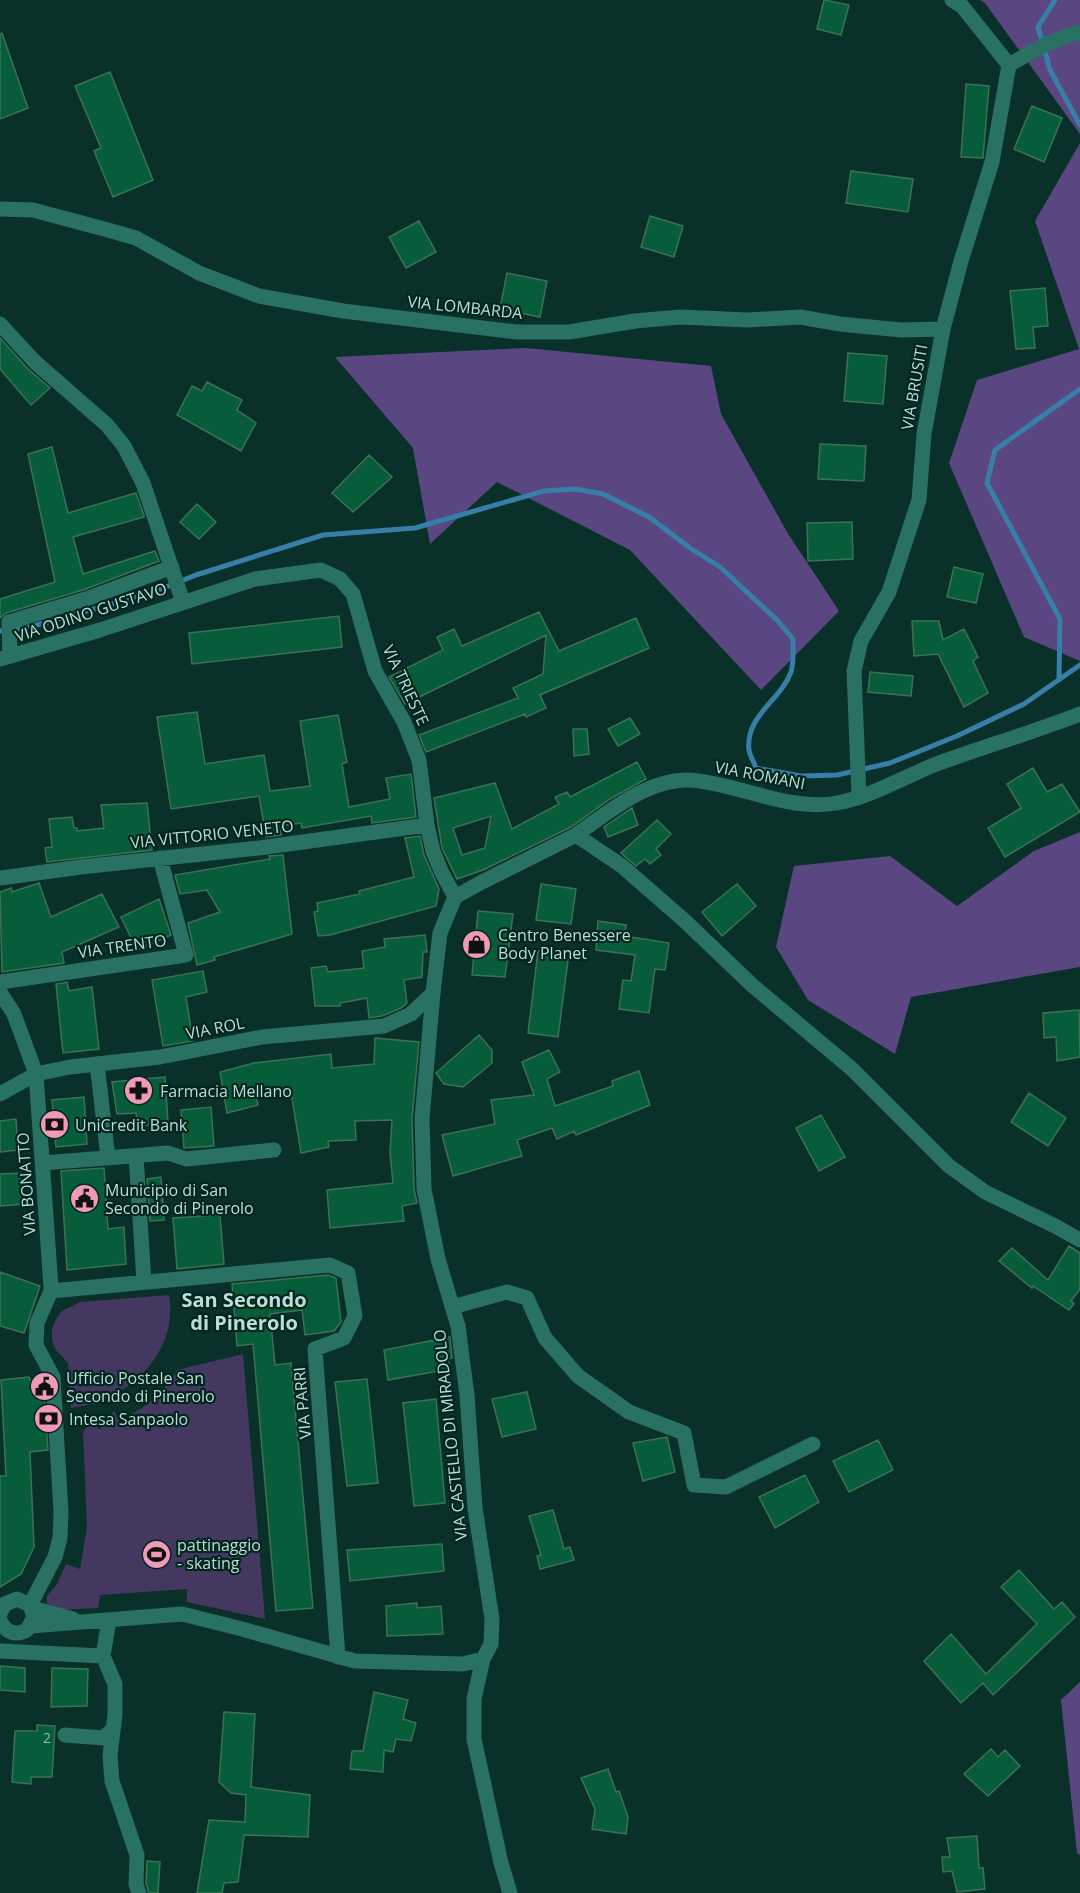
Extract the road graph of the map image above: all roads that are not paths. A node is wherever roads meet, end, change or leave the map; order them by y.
1 (952, 0) edge
2 (1073, 34) edge
3 (1009, 65) junction
4 (0, 210) edge
5 (0, 324) edge
6 (943, 329) junction
7 (172, 567) junction
8 (183, 602) junction
9 (5, 657) edge
10 (1080, 714) edge
11 (859, 794) junction
12 (427, 825) junction
13 (576, 835) junction
14 (160, 858) junction
15 (0, 878) edge
16 (455, 897) junction
17 (0, 982) edge
18 (0, 992) edge
19 (433, 993) junction
20 (97, 1064) junction
21 (36, 1074) junction
22 (4, 1087) edge
23 (274, 1150) dead end
24 (136, 1156) junction
25 (108, 1158) junction
26 (43, 1163) junction
27 (1080, 1240) edge
28 (144, 1282) junction
29 (51, 1292) junction
30 (452, 1307) junction
31 (813, 1444) dead end
32 (18, 1603) edge
33 (0, 1613) edge
34 (109, 1620) junction
35 (84, 1622) junction
36 (31, 1626) junction
37 (2, 1627) edge
38 (0, 1652) edge
39 (103, 1656) junction
40 (338, 1658) junction
41 (483, 1659) junction
42 (112, 1730) junction
43 (65, 1735) dead end
44 (139, 1893) edge
45 (510, 1893) edge

1 - 3 street
2 - 3 street
3 - 6 street, VIA BRUSITI
4 - 6 street, VIA LOMBARDA
5 - 7 street
6 - 11 street, VIA BRUSITI
7 - 8 street
7 - 9 street, VIA ODINO GUSTAVO
8 - 9 street, VIA ODINO GUSTAVO
8 - 12 street, VIA TRIESTE
10 - 11 street, VIA ROMANI
11 - 13 street, VIA ROMANI
12 - 14 street, VIA VITTORIO VENETO
12 - 16 street, VIA TRIESTE
13 - 16 street, VIA ROMANI
13 - 27 street
14 - 15 street, VIA VITTORIO VENETO
14 - 17 street, VIA TRENTO
16 - 19 street, VIA CASTELLO DI MIRADOLO
18 - 21 street, VIA BONATTO
19 - 20 street, VIA ROL
19 - 30 street, VIA CASTELLO DI MIRADOLO
20 - 21 street, VIA ROL
20 - 25 street
21 - 22 street, VIA ROL
21 - 26 street, VIA BONATTO
23 - 24 street
24 - 25 street
24 - 28 street
25 - 26 street
26 - 29 street, VIA BONATTO
28 - 29 street
28 - 40 street, VIA PARRI
29 - 32 street, VIA BONATTO
30 - 31 street
30 - 41 street, VIA CASTELLO DI MIRADOLO
32 - 33 street
32 - 35 street
32 - 36 street
34 - 35 street
34 - 39 street
34 - 40 street
35 - 36 street
36 - 37 street
38 - 39 street
39 - 42 street
40 - 41 street
41 - 45 street, VIA CASTELLO DI MIRADOLO
42 - 43 street
42 - 44 street

